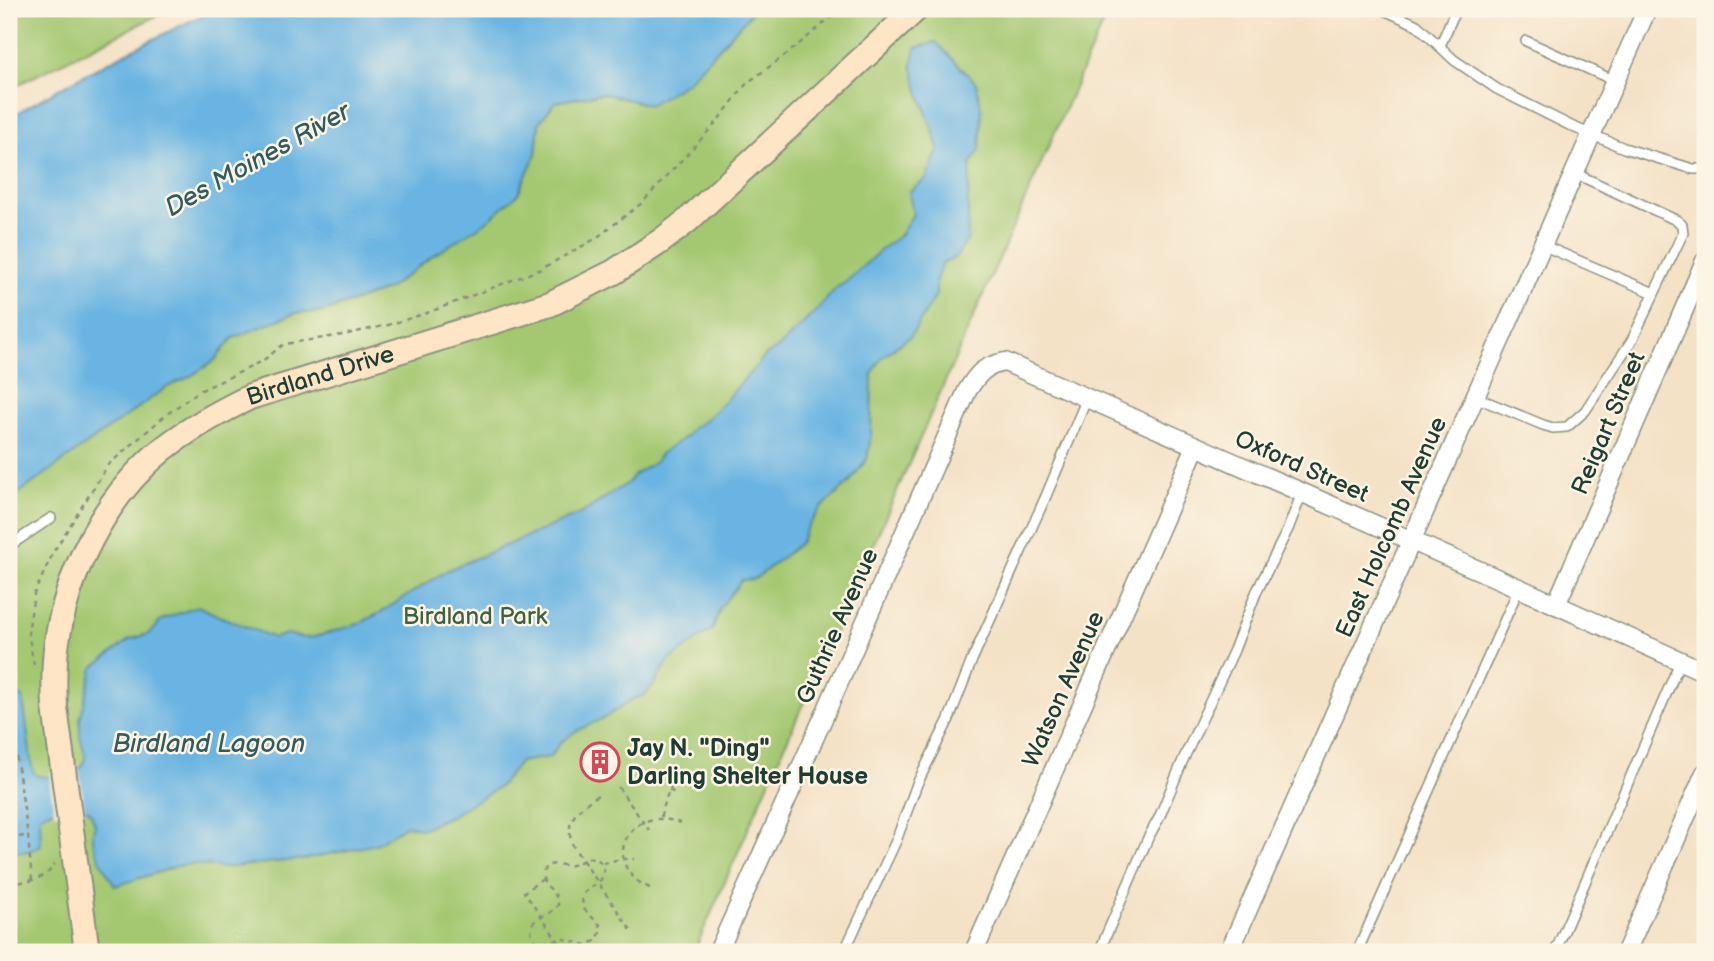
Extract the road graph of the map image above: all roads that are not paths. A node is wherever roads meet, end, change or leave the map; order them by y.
1 (916, 9) edge
2 (1382, 9) edge
3 (1456, 9) edge
4 (1647, 9) edge
5 (1526, 41) dead end
6 (1440, 46) junction
7 (1615, 81) junction
8 (1594, 128) junction
9 (1705, 170) edge
10 (1574, 173) junction
11 (1542, 245) junction
12 (1705, 261) edge
13 (1654, 293) junction
14 (992, 364) joint
15 (1475, 397) junction
16 (1087, 398) junction
17 (1196, 446) junction
18 (1302, 493) junction
19 (51, 518) dead end
20 (1411, 541) junction
21 (9, 545) edge
22 (1519, 588) junction
23 (9, 592) edge
24 (9, 598) edge
25 (1556, 605) junction
26 (1680, 662) junction
27 (1705, 672) edge
28 (1705, 773) edge
29 (87, 952) edge
30 (718, 952) edge
31 (844, 952) edge
32 (974, 952) edge
33 (1099, 952) edge
34 (1229, 952) edge
35 (1357, 952) edge
36 (1555, 952) edge
37 (1626, 952) edge

1 - 29 street, Birdland Drive
2 - 6 lane
3 - 6 lane
4 - 7 street, East Holcomb Avenue
5 - 7 lane
6 - 8 lane
7 - 8 street, East Holcomb Avenue
8 - 9 lane
8 - 10 street, East Holcomb Avenue
10 - 11 street, East Holcomb Avenue
10 - 13 lane
11 - 13 lane
11 - 15 street, East Holcomb Avenue
12 - 25 street, Reigart Street
13 - 15 lane
14 - 16 street, Oxford Street
14 - 30 street, Guthrie Avenue
15 - 20 street, East Holcomb Avenue
16 - 17 street, Oxford Street
16 - 31 lane
17 - 18 street, Oxford Street
17 - 32 street, Watson Avenue
18 - 20 street, Oxford Street
18 - 33 lane
19 - 21 lane
20 - 22 street, Oxford Street
20 - 34 street, East Holcomb Avenue
22 - 25 street, Oxford Street
22 - 35 lane
23 - 24 lane
25 - 26 street, Oxford Street
26 - 27 street, Oxford Street
26 - 36 lane
28 - 37 street

